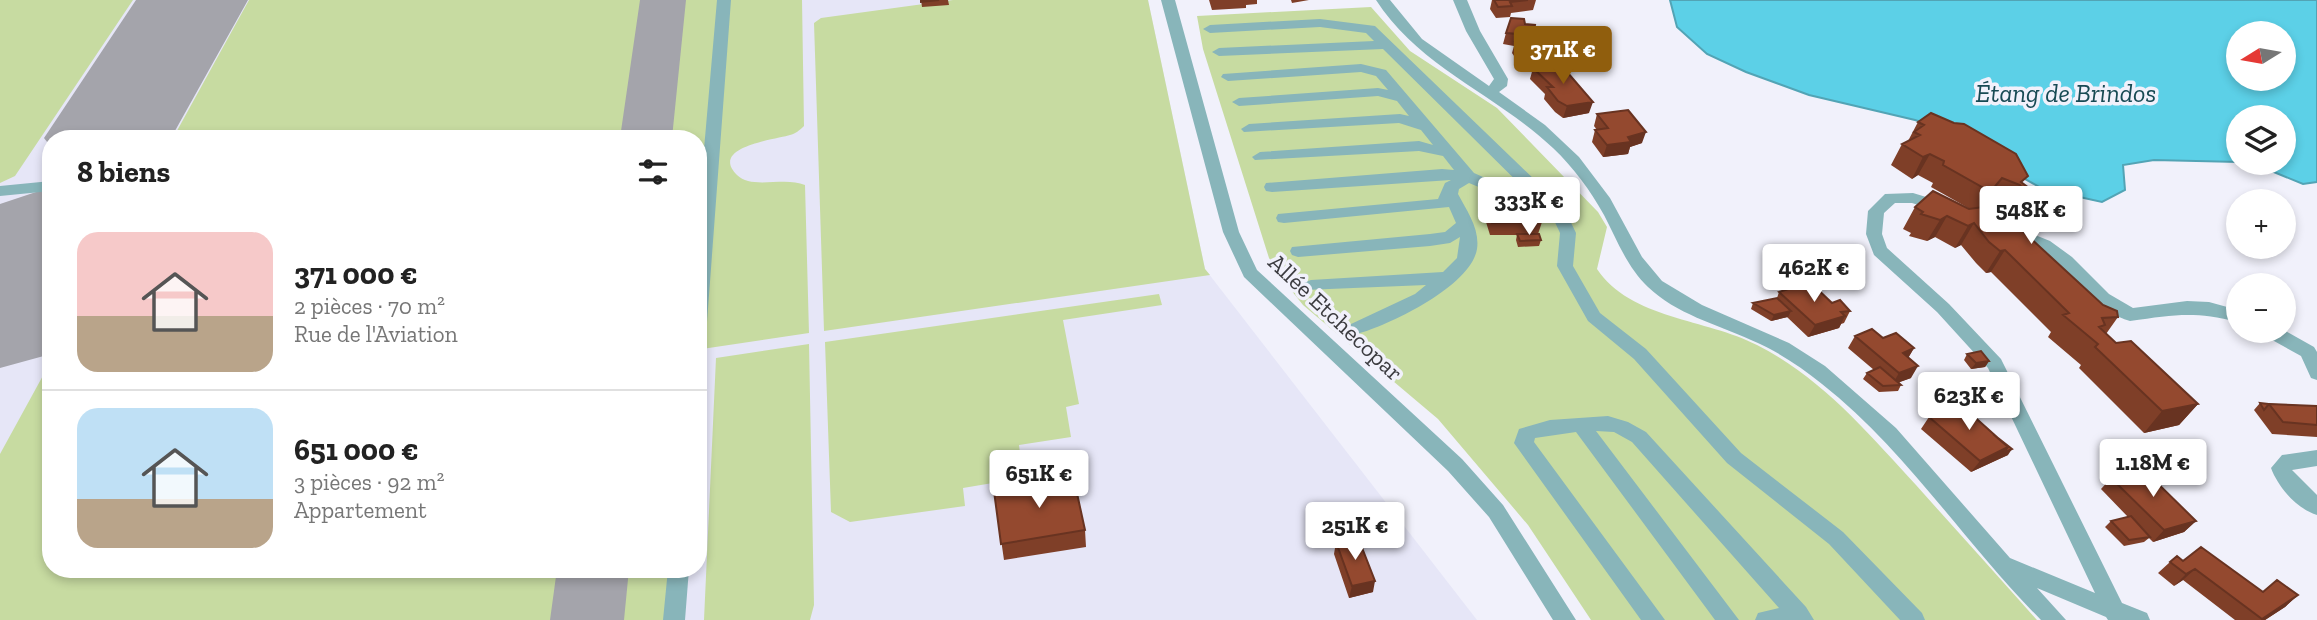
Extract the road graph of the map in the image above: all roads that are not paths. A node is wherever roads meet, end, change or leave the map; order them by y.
1 (724, 0) edge
2 (1168, 0) edge
3 (1383, 0) edge
4 (1460, 0) edge
5 (1210, 29) dead end
6 (1386, 46) junction
7 (1219, 52) dead end
8 (1228, 77) dead end
9 (1489, 92) junction
10 (1402, 98) junction
11 (1239, 102) dead end
12 (1427, 128) junction
13 (1249, 129) dead end
14 (1448, 153) junction
15 (1260, 157) dead end
16 (1468, 177) junction
17 (42, 187) edge
18 (1272, 187) dead end
19 (0, 191) edge
20 (1450, 194) junction
21 (707, 210) edge
22 (1559, 214) junction
23 (1965, 215) edge
24 (1284, 218) dead end
25 (1466, 224) junction
26 (1991, 224) edge
27 (1298, 251) dead end
28 (1447, 278) junction
29 (1311, 286) dead end
30 (2226, 313) edge
31 (1357, 328) dead end
32 (2292, 343) edge
33 (2317, 373) edge
34 (1581, 425) junction
35 (2317, 458) edge
36 (2317, 507) edge
37 (2000, 563) junction
38 (677, 578) edge
39 (2117, 615) edge
40 (1800, 617) edge
41 (674, 620) edge
42 (1565, 620) edge
43 (1654, 620) edge
44 (1728, 620) edge
45 (1766, 620) edge
46 (1914, 620) edge
47 (2055, 620) edge
48 (2139, 620) edge

1 - 21 street
2 - 42 street, Allée Etchecopar
3 - 9 street
4 - 9 street
5 - 6 street
6 - 7 street
6 - 22 street
8 - 10 street
9 - 37 street
10 - 11 street
10 - 12 street
12 - 13 street
12 - 14 street
14 - 15 street
14 - 16 street
16 - 18 street
16 - 20 street
16 - 22 street
17 - 19 street
20 - 24 street
20 - 25 street
22 - 46 street
23 - 39 street
25 - 27 street
25 - 28 street
26 - 30 street
28 - 29 street
28 - 31 street
32 - 33 street
34 - 40 street
34 - 43 street
34 - 44 street
35 - 36 street
37 - 39 street
37 - 47 street
38 - 41 street
39 - 48 street
40 - 45 street

